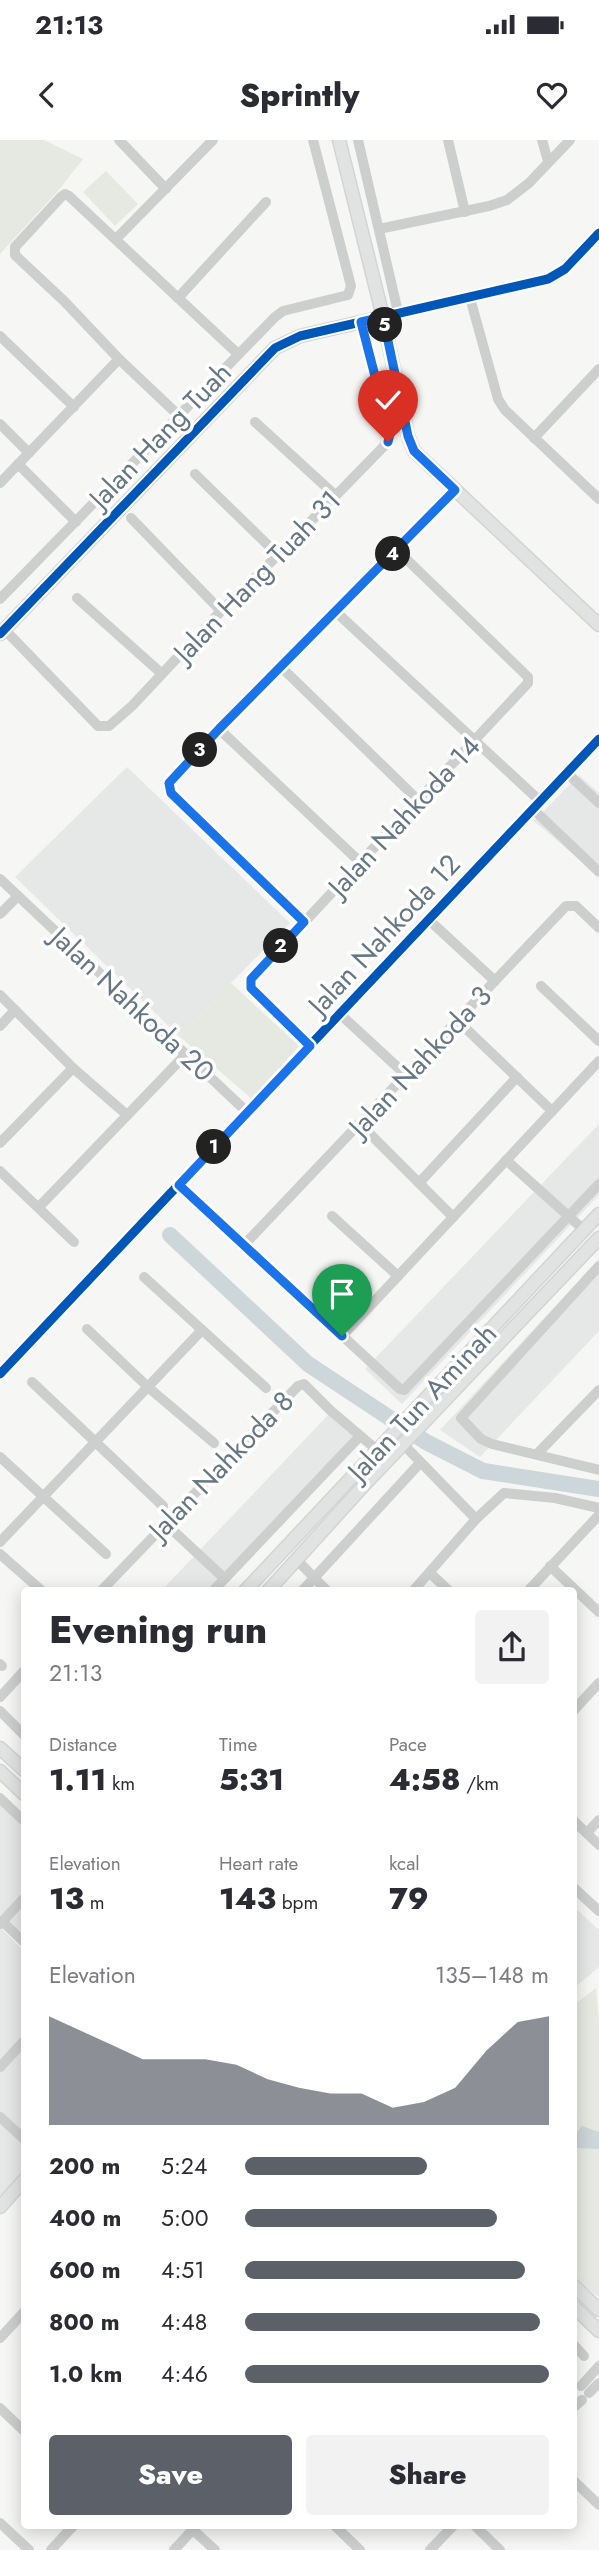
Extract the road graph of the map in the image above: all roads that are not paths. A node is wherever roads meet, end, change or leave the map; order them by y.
1 (119, 140) edge
2 (213, 140) edge
3 (313, 140) edge
4 (339, 140) edge
5 (358, 140) edge
6 (448, 140) edge
7 (542, 140) edge
8 (570, 140) edge
9 (548, 161) junction
10 (166, 189) junction
11 (266, 202) dead end
12 (465, 212) junction
13 (379, 229) junction
14 (599, 233) edge
15 (116, 239) junction
16 (178, 298) junction
17 (470, 298) junction
18 (398, 312) junction
19 (383, 317) junction
20 (361, 322) junction
21 (0, 336) edge
22 (238, 354) junction
23 (119, 359) junction
24 (599, 369) edge
25 (74, 407) junction
26 (180, 416) junction
27 (255, 422) dead end
28 (0, 424) edge
29 (195, 431) junction
30 (534, 438) junction
31 (29, 453) junction
32 (18, 464) junction
33 (195, 474) dead end
34 (0, 483) edge
35 (455, 490) junction
36 (597, 493) edge
37 (335, 495) junction
38 (131, 518) dead end
39 (76, 522) junction
40 (397, 550) junction
41 (278, 555) junction
42 (77, 598) dead end
43 (0, 599) edge
44 (221, 611) junction
45 (336, 612) junction
46 (599, 625) edge
47 (2, 632) edge
48 (281, 667) junction
49 (161, 673) junction
50 (219, 729) junction
51 (599, 739) edge
52 (475, 740) junction
53 (567, 773) junction
54 (418, 800) junction
55 (599, 803) edge
56 (537, 805) junction
57 (360, 862) junction
58 (599, 872) edge
59 (0, 879) edge
60 (18, 896) junction
61 (0, 914) edge
62 (429, 920) junction
63 (304, 922) junction
64 (599, 928) edge
65 (495, 981) junction
66 (541, 986) dead end
67 (0, 995) edge
68 (15, 1010) junction
69 (340, 1014) junction
70 (458, 1021) junction
71 (0, 1026) edge
72 (599, 1041) edge
73 (310, 1046) junction
74 (186, 1054) junction
75 (599, 1061) edge
76 (73, 1068) junction
77 (406, 1075) junction
78 (517, 1077) junction
79 (552, 1111) junction
80 (247, 1112) junction
81 (127, 1115) junction
82 (359, 1124) junction
83 (0, 1143) edge
84 (506, 1160) junction
85 (0, 1171) edge
86 (419, 1183) junction
87 (599, 1184) edge
88 (179, 1185) junction
89 (39, 1207) junction
90 (599, 1214) edge
91 (332, 1216) dead end
92 (569, 1216) junction
93 (453, 1217) junction
94 (584, 1230) junction
95 (599, 1238) edge
96 (74, 1242) dead end
97 (244, 1245) junction
98 (599, 1266) edge
99 (398, 1276) junction
100 (144, 1277) dead end
101 (87, 1329) dead end
102 (202, 1330) junction
103 (342, 1336) junction
104 (0, 1374) edge
105 (32, 1382) dead end
106 (149, 1388) junction
107 (266, 1388) dead end
108 (599, 1390) edge
109 (360, 1436) junction
110 (96, 1443) junction
111 (214, 1443) dead end
112 (403, 1444) junction
113 (377, 1450) junction
114 (537, 1454) junction
115 (0, 1457) edge
116 (420, 1464) junction
117 (599, 1470) edge
118 (43, 1495) junction
119 (163, 1506) dead end
120 (599, 1508) edge
121 (599, 1515) edge
122 (476, 1519) junction
123 (165, 1524) junction
124 (0, 1542) edge
125 (0, 1554) edge
126 (106, 1554) dead end
127 (297, 1560) junction
128 (550, 1566) junction
129 (430, 1573) junction
130 (224, 1578) junction
131 (314, 1578) junction
132 (37, 1587) edge
133 (105, 1587) edge
134 (216, 1587) edge
135 (250, 1587) edge
136 (272, 1587) edge
137 (306, 1587) edge
138 (323, 1587) edge
139 (417, 1587) edge
140 (445, 1587) edge
141 (532, 1587) edge
142 (572, 1587) edge
143 (577, 1591) edge
144 (599, 1612) edge
145 (21, 1674) edge
146 (599, 1683) edge
147 (0, 1697) edge
148 (577, 1707) edge
149 (0, 1711) edge
150 (21, 1732) edge
151 (0, 1748) edge
152 (21, 1767) edge
153 (0, 1771) edge
154 (21, 1791) edge
155 (0, 1798) edge
156 (21, 1818) edge
157 (599, 1820) edge
158 (577, 1824) edge
159 (586, 1833) junction
160 (599, 1845) edge
161 (577, 1891) edge
162 (21, 1901) edge
163 (599, 1911) edge
164 (1, 1923) edge
165 (21, 1940) edge
166 (21, 2044) edge
167 (0, 2067) edge
168 (0, 2117) edge
169 (21, 2136) edge
170 (21, 2183) edge
171 (0, 2207) edge
172 (577, 2289) edge
173 (577, 2310) edge
174 (599, 2310) edge
175 (21, 2315) edge
176 (599, 2331) edge
177 (0, 2338) edge
178 (577, 2348) edge
179 (584, 2356) dead end
180 (599, 2366) edge
181 (599, 2382) edge
182 (579, 2396) edge
183 (0, 2408) edge
184 (21, 2428) edge
185 (577, 2484) edge
186 (599, 2505) edge
187 (0, 2523) edge
188 (70, 2529) edge
189 (193, 2529) edge
190 (197, 2529) edge
191 (338, 2529) edge
192 (450, 2529) edge
193 (478, 2529) edge
194 (29, 2550) edge
195 (51, 2550) edge
196 (174, 2550) edge
197 (215, 2550) edge
198 (360, 2550) edge
199 (430, 2550) edge
200 (500, 2550) edge

1 - 10 street
2 - 10 street
3 - 22 street
4 - 19 main road
5 - 13 street
6 - 12 street
7 - 9 street
8 - 9 street
9 - 12 street
10 - 15 street
11 - 16 street
12 - 13 street
13 - 18 street
14 - 17 street
15 - 16 street
15 - 23 street
16 - 22 street
17 - 18 street
17 - 30 street
18 - 19 street
19 - 20 main road, Jalan Hang Tuah
19 - 35 main road
20 - 29 main road, Jalan Hang Tuah
20 - 37 street, Jalan Hang Tuah 31
21 - 25 street
22 - 26 street
23 - 25 street
23 - 26 street
24 - 30 street
25 - 31 street
26 - 29 street
26 - 39 street
27 - 37 street
28 - 31 street
29 - 47 main road, Jalan Hang Tuah
30 - 36 street
31 - 32 street
32 - 34 street
32 - 39 street
33 - 41 street
35 - 40 street
35 - 46 main road
37 - 41 street, Jalan Hang Tuah 31
38 - 44 street
39 - 43 street
40 - 45 street
40 - 52 street, Jalan Nahkoda 14
41 - 44 street, Jalan Hang Tuah 31
42 - 49 street
44 - 49 street, Jalan Hang Tuah 31
45 - 48 street
45 - 52 street
47 - 49 street, Jalan Hang Tuah 31
48 - 50 street
48 - 54 street
50 - 57 street
50 - 63 street
51 - 53 street, Jalan Nahkoda 12
52 - 54 street, Jalan Nahkoda 14
52 - 56 street
53 - 55 street
53 - 56 street, Jalan Nahkoda 12
54 - 57 street, Jalan Nahkoda 14
56 - 58 street
56 - 62 street, Jalan Nahkoda 12
57 - 63 street, Jalan Nahkoda 14
59 - 60 street, Jalan Nahkoda 20
60 - 61 street
60 - 74 street, Jalan Nahkoda 20
62 - 65 street
62 - 69 street, Jalan Nahkoda 12
63 - 73 street, Jalan Nahkoda 14
64 - 65 street, Jalan Nahkoda 3
65 - 70 street, Jalan Nahkoda 3
66 - 72 street
67 - 68 street
68 - 71 street
68 - 76 street
69 - 73 street, Jalan Nahkoda 12
69 - 77 street
70 - 77 street, Jalan Nahkoda 3
70 - 78 street
73 - 80 street, Jalan Nahkoda 12
74 - 80 street, Jalan Nahkoda 20
74 - 81 street
75 - 79 street
76 - 81 street
76 - 83 street
77 - 82 street, Jalan Nahkoda 3
78 - 79 street
78 - 86 street
79 - 84 street
80 - 88 street, Jalan Nahkoda 12
81 - 89 street
82 - 86 street
82 - 97 street, Jalan Nahkoda 3
84 - 92 street
84 - 93 street
85 - 89 street
86 - 93 street
87 - 92 street
88 - 97 street
88 - 104 street, Jalan Nahkoda 12
89 - 96 street
90 - 94 main road, Jalan Tun Aminah
91 - 99 street
92 - 94 street
92 - 103 street
93 - 99 street
94 - 113 main road, Jalan Tun Aminah
95 - 112 main road, Jalan Tun Aminah
97 - 103 street
98 - 114 street
99 - 103 street
100 - 102 street
101 - 106 street
102 - 106 street
102 - 107 street
105 - 110 street
106 - 110 street
106 - 111 street
108 - 114 street
109 - 113 street, Jalan Nahkoda 8
109 - 123 street, Jalan Nahkoda 8
109 - 130 street
110 - 118 street
110 - 119 street
112 - 116 street
112 - 127 main road, Jalan Tun Aminah
113 - 135 main road, Jalan Tun Aminah
114 - 117 street
115 - 118 street
116 - 122 street
116 - 131 street
118 - 124 street
118 - 126 street
120 - 122 street
121 - 128 street
122 - 129 street
123 - 130 street
123 - 133 street, Jalan Nahkoda 8
125 - 132 street
127 - 131 street
127 - 136 main road, Jalan Tun Aminah
128 - 141 street
128 - 142 street
129 - 139 street
129 - 140 street
130 - 134 street
131 - 137 street
131 - 138 street
143 - 144 street
145 - 147 street
146 - 148 street
149 - 150 street
151 - 152 main road
153 - 154 main road
155 - 156 street
157 - 159 street
158 - 159 street
159 - 160 street
161 - 163 street
162 - 164 street
164 - 165 street
166 - 167 street
168 - 169 street
170 - 171 main road
172 - 174 main road
173 - 176 main road
175 - 177 street
178 - 179 street
180 - 182 street
181 - 182 street
183 - 184 street
185 - 186 street
187 - 194 street
188 - 195 street
189 - 196 street
190 - 197 street
191 - 198 street
192 - 199 street
193 - 200 street

